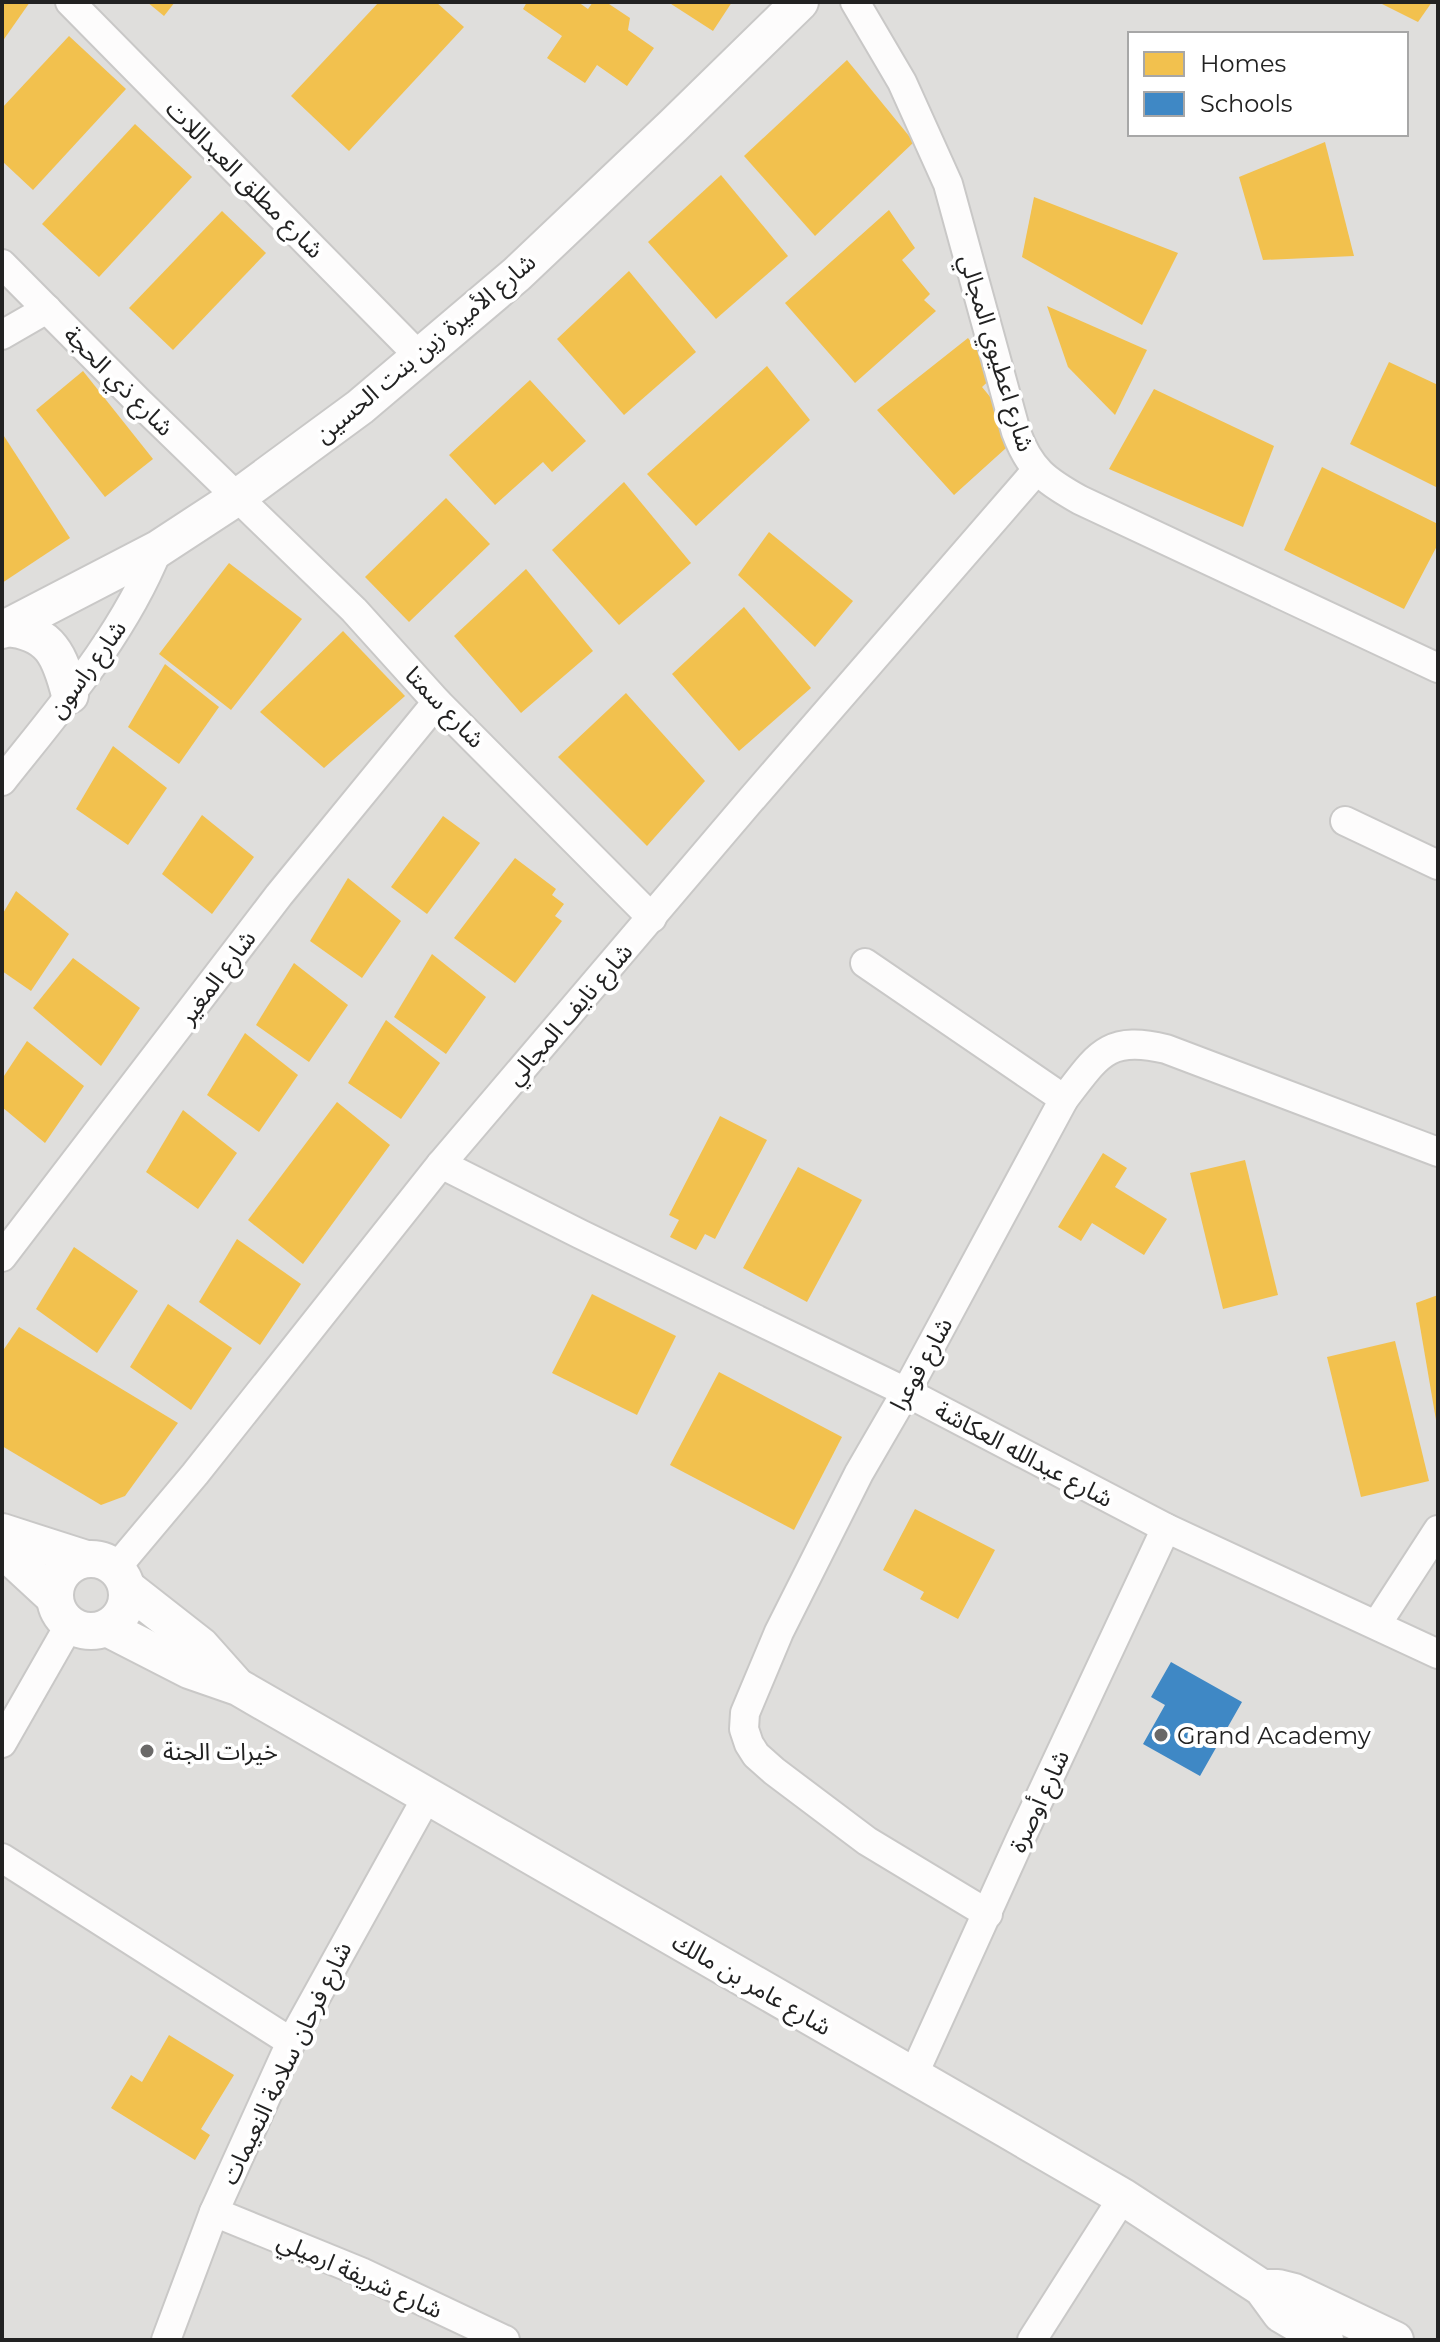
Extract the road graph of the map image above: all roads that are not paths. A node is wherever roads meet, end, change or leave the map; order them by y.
1 (70, 2) edge
2 (800, 2) edge
3 (855, 2) edge
4 (2, 264) edge
5 (47, 309) junction
6 (2, 335) edge
7 (420, 357) junction
8 (1036, 471) junction
9 (239, 496) junction
10 (158, 549) junction
11 (5, 629) edge
12 (1435, 660) edge
13 (70, 695) junction
14 (437, 702) junction
15 (2, 781) edge
16 (1345, 821) dead end
17 (1438, 865) edge
18 (652, 918) junction
19 (865, 963) dead end
20 (1064, 1099) junction
21 (1438, 1152) edge
22 (441, 1164) junction
23 (2, 1257) edge
24 (906, 1392) junction
25 (1166, 1528) junction
26 (1438, 1530) edge
27 (2, 1532) edge
28 (2, 1549) edge
29 (110, 1572) junction
30 (63, 1611) junction
31 (1377, 1624) junction
32 (107, 1628) junction
33 (1438, 1654) edge
34 (238, 1687) junction
35 (2, 1743) edge
36 (428, 1795) junction
37 (2, 1858) edge
38 (988, 1914) junction
39 (291, 2042) junction
40 (913, 2076) junction
41 (1123, 2197) junction
42 (214, 2212) junction
43 (1262, 2288) junction
44 (166, 2340) edge
45 (505, 2340) edge
46 (1032, 2340) edge
47 (1325, 2340) edge
48 (1395, 2340) edge

1 - 7 street, شارع مطلق العبداللات
2 - 7 street, شارع الأميرة زين بنت الحسين
3 - 8 street, شارع اعطيوي المجالي
4 - 5 street, شارع ذي الحجة
5 - 6 street
5 - 9 street, شارع ذي الحجة
7 - 9 street, شارع الأميرة زين بنت الحسين
8 - 12 street, شارع اعطيوي المجالي
8 - 18 street, شارع نايف المجالي
9 - 10 street, شارع الأميرة زين بنت الحسين
9 - 14 street, شارع سمتا
10 - 11 street, شارع الأميرة زين بنت الحسين
10 - 13 street, شارع راسون
11 - 13 street
13 - 15 street, شارع راسون
14 - 18 street, شارع سمتا
14 - 23 street, شارع المغير
16 - 17 street
18 - 22 street, شارع نايف المجالي
19 - 20 street
20 - 21 street, شارع فوعرا
20 - 24 street, شارع فوعرا
22 - 24 street, شارع عبدالله العكاشة
22 - 29 street, شارع نايف المجالي
24 - 25 street, شارع عبدالله العكاشة
24 - 38 street, شارع فوعرا
25 - 31 street, شارع عبدالله العكاشة
25 - 38 street, شارع أوصرة
26 - 31 street
27 - 29 street, شارع عامر بن مالك
28 - 30 street
29 - 30 street
29 - 32 street
29 - 34 street, شارع عامر بن مالك
30 - 32 street
30 - 35 street
31 - 33 street, شارع عبدالله العكاشة
32 - 34 street, شارع عامر بن مالك
34 - 36 street, شارع عامر بن مالك
36 - 39 street, شارع فرحان سلامة النعيمات
36 - 40 street, شارع عامر بن مالك
37 - 39 street
38 - 40 street, شارع أوصرة
39 - 42 street, شارع فرحان سلامة النعيمات
40 - 41 street, شارع عامر بن مالك
41 - 43 street, شارع عامر بن مالك
41 - 46 street
42 - 44 street, شارع فرحان سلامة النعيمات
42 - 45 street, شارع شريفة ارميلي
43 - 47 street, شارع عامر بن مالك
43 - 48 street, شارع عامر بن مالك

